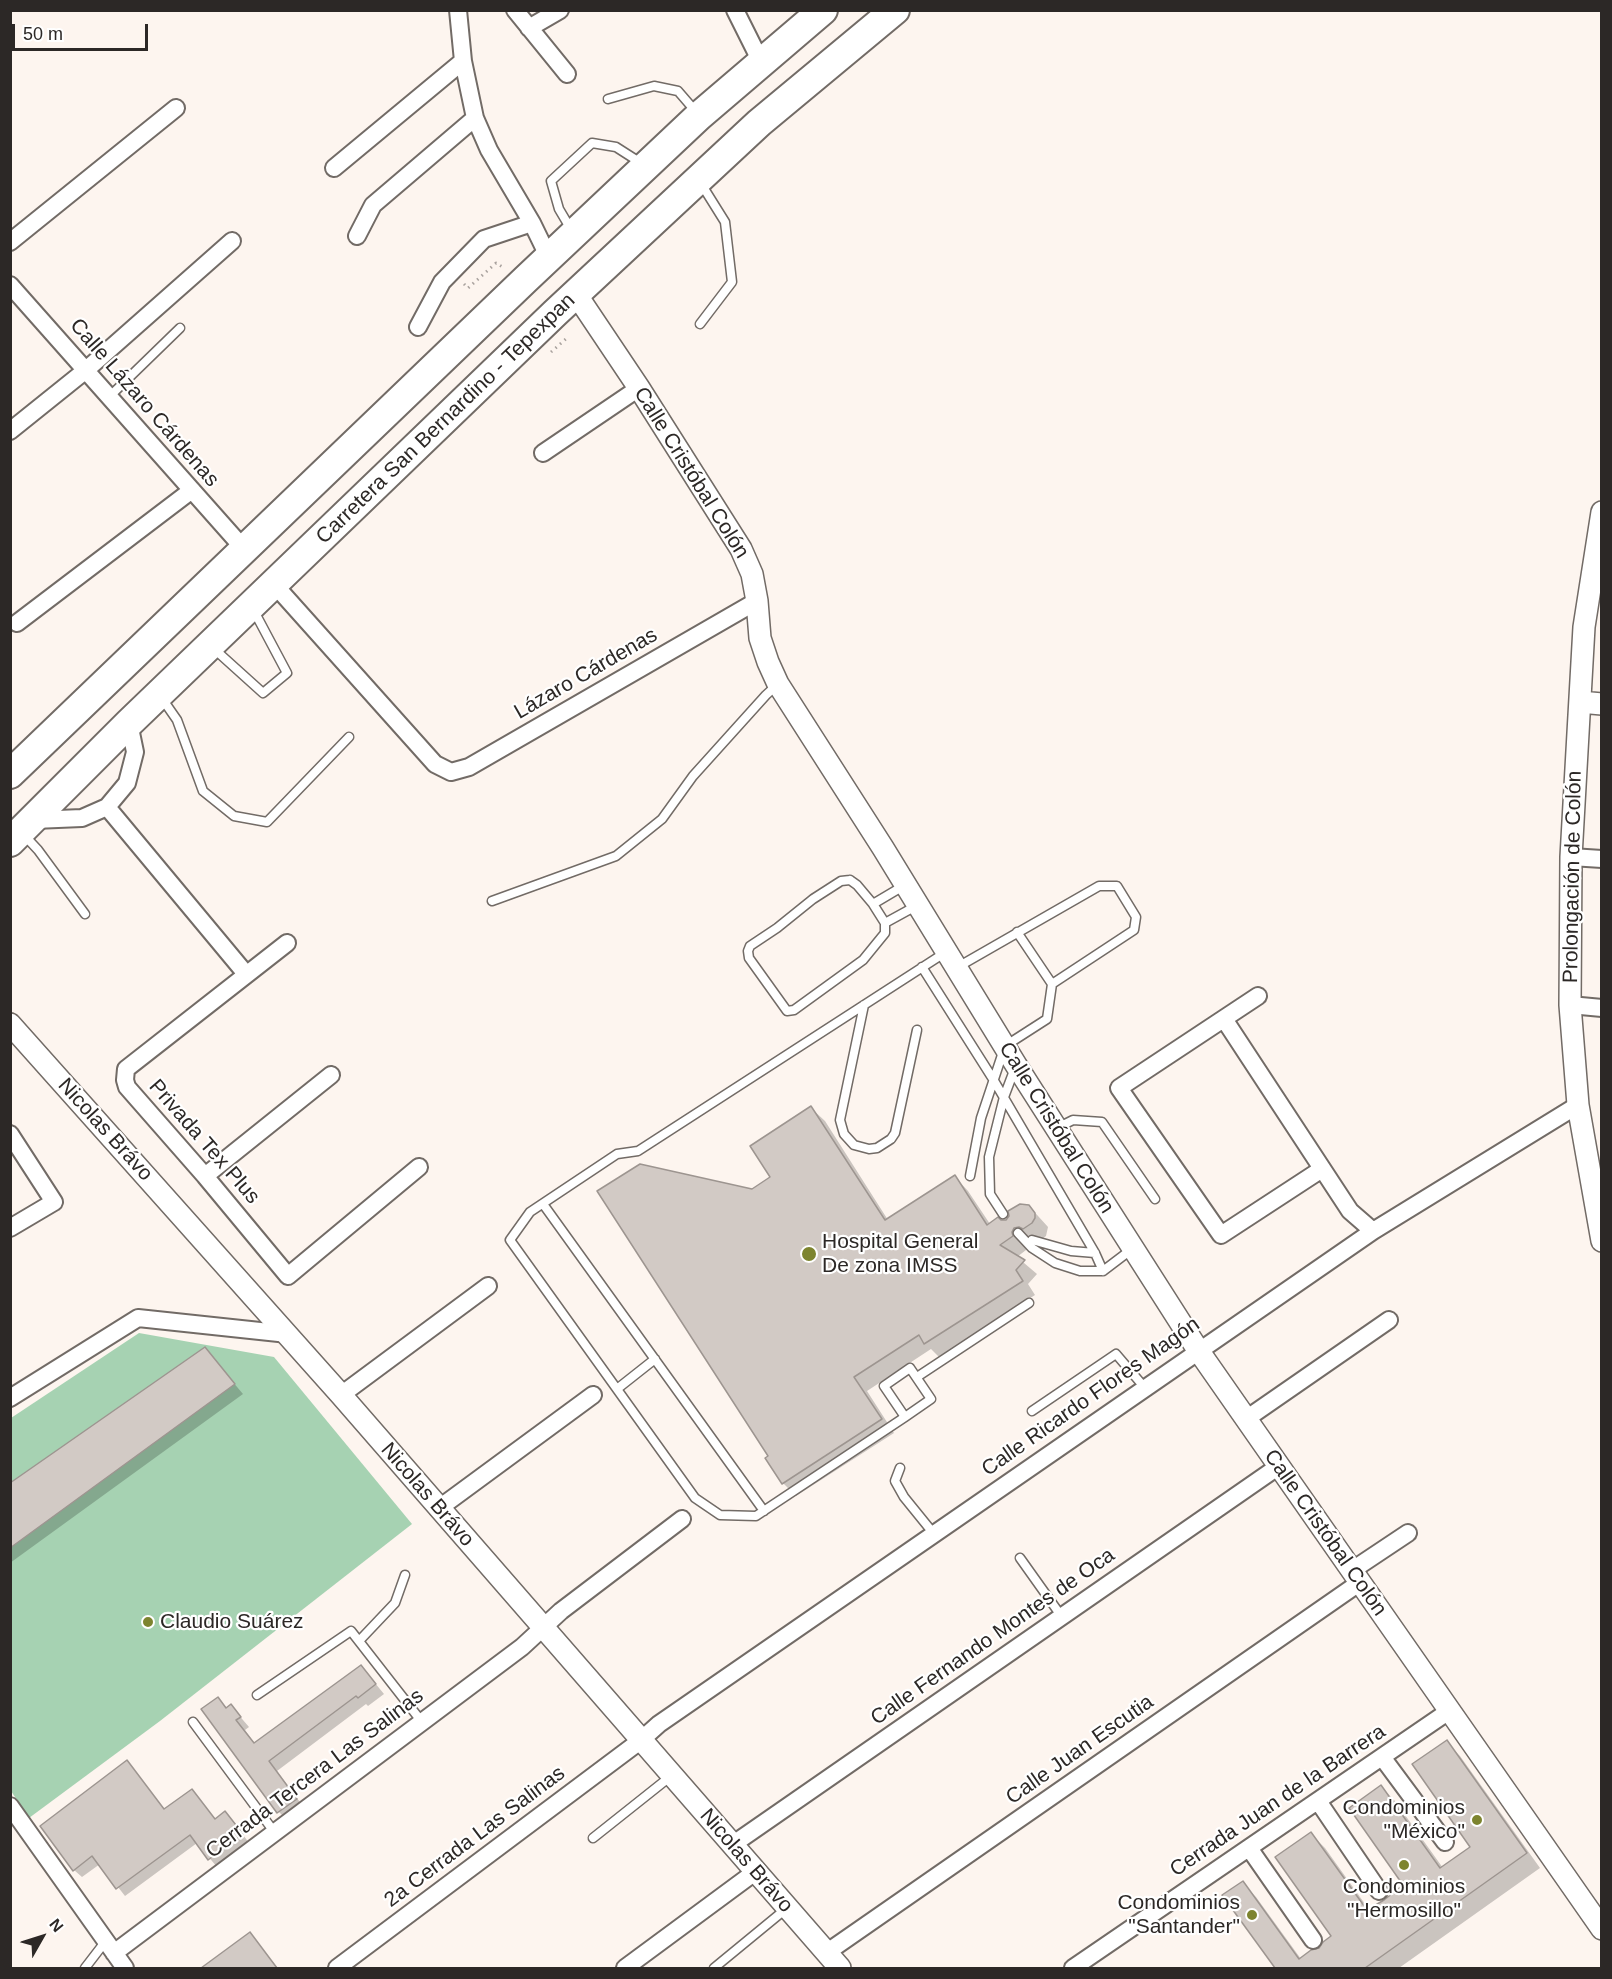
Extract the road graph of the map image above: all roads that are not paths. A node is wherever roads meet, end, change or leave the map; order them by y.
1 (458, 10) edge
2 (515, 10) edge
3 (560, 10) edge
4 (735, 10) edge
5 (823, 10) edge
6 (895, 10) edge
7 (529, 28) junction
8 (463, 61) junction
9 (761, 62) junction
10 (567, 74) dead end
11 (608, 99) dead end
12 (176, 108) dead end
13 (699, 116) junction
14 (475, 118) junction
15 (647, 166) junction
16 (334, 168) dead end
17 (699, 179) junction
18 (532, 224) junction
19 (574, 235) junction
20 (357, 236) dead end
21 (10, 242) edge
22 (232, 242) dead end
23 (549, 258) junction
24 (12, 289) edge
25 (576, 294) junction
26 (700, 324) dead end
27 (180, 327) dead end
28 (418, 327) dead end
29 (86, 370) junction
30 (639, 388) junction
31 (109, 397) junction
32 (10, 431) edge
33 (543, 453) dead end
34 (192, 490) junction
35 (1602, 512) edge
36 (244, 550) junction
37 (273, 583) junction
38 (757, 601) junction
39 (250, 606) junction
40 (17, 623) dead end
41 (1593, 628) edge
42 (210, 645) junction
43 (778, 684) junction
44 (159, 694) junction
45 (1580, 702) junction
46 (1602, 704) edge
47 (129, 723) junction
48 (349, 737) dead end
49 (10, 774) edge
50 (108, 807) junction
51 (22, 832) edge
52 (1571, 857) junction
53 (1602, 859) edge
54 (906, 885) junction
55 (492, 901) dead end
56 (873, 904) junction
57 (918, 905) junction
58 (85, 914) dead end
59 (885, 923) junction
60 (1017, 932) junction
61 (287, 943) dead end
62 (951, 960) junction
63 (922, 967) junction
64 (246, 974) junction
65 (1052, 984) junction
66 (1258, 996) dead end
67 (864, 1005) junction
68 (1570, 1005) junction
69 (1602, 1008) edge
70 (1224, 1019) junction
71 (10, 1024) edge
72 (917, 1030) dead end
73 (1005, 1046) junction
74 (1016, 1065) junction
75 (331, 1075) dead end
76 (993, 1078) junction
77 (1004, 1097) junction
78 (1578, 1105) junction
79 (1056, 1128) junction
80 (10, 1134) edge
81 (419, 1167) dead end
82 (1322, 1168) junction
83 (205, 1176) junction
84 (970, 1176) dead end
85 (1155, 1199) dead end
86 (543, 1204) junction
87 (1003, 1214) dead end
88 (10, 1228) edge
89 (1373, 1231) junction
90 (1018, 1233) dead end
91 (1032, 1240) dead end
92 (1602, 1241) edge
93 (1132, 1249) junction
94 (1095, 1253) junction
95 (1103, 1271) junction
96 (488, 1286) dead end
97 (1029, 1303) dead end
98 (1389, 1320) dead end
99 (288, 1335) junction
100 (1198, 1350) junction
101 (655, 1359) junction
102 (917, 1377) junction
103 (1145, 1388) junction
104 (617, 1389) junction
105 (341, 1395) junction
106 (593, 1395) dead end
107 (10, 1398) edge
108 (1032, 1411) dead end
109 (905, 1417) junction
110 (1246, 1419) junction
111 (1279, 1466) junction
112 (900, 1467) dead end
113 (438, 1509) junction
114 (764, 1511) junction
115 (682, 1519) dead end
116 (1407, 1533) dead end
117 (934, 1534) junction
118 (1020, 1558) dead end
119 (405, 1575) dead end
120 (1355, 1577) junction
121 (1062, 1617) junction
122 (542, 1628) junction
123 (358, 1641) junction
124 (257, 1695) dead end
125 (1449, 1711) junction
126 (193, 1722) dead end
127 (422, 1722) junction
128 (640, 1741) junction
129 (1382, 1757) junction
130 (671, 1776) junction
131 (1318, 1801) junction
132 (10, 1806) edge
133 (275, 1833) junction
134 (593, 1839) dead end
135 (1445, 1842) dead end
136 (732, 1845) junction
137 (1249, 1848) junction
138 (755, 1872) junction
139 (1379, 1891) dead end
140 (787, 1908) junction
141 (1602, 1929) edge
142 (1312, 1940) dead end
143 (110, 1948) junction
144 (833, 1961) edge
145 (84, 1968) edge
146 (125, 1968) edge
147 (337, 1968) edge
148 (625, 1968) edge
149 (714, 1968) edge
150 (1073, 1968) edge

1 - 8 street
2 - 7 street
3 - 7 street
4 - 9 street
5 - 9 highway
6 - 17 highway, Carretera San Bernardino - Tepexpan
7 - 10 street
8 - 14 street
8 - 16 street
9 - 13 highway
11 - 13 lane
12 - 21 street
13 - 15 highway
14 - 18 street
14 - 20 street
15 - 19 highway
15 - 19 lane
17 - 25 highway, Carretera San Bernardino - Tepexpan
17 - 26 lane
18 - 23 street
18 - 28 street
19 - 23 highway
22 - 29 street
23 - 36 highway
24 - 29 street, Calle Lázaro Cárdenas
25 - 30 street, Calle Cristóbal Colón
25 - 37 highway, Carretera San Bernardino - Tepexpan
27 - 31 lane
29 - 31 street, Calle Lázaro Cárdenas
29 - 32 street
30 - 33 street
30 - 38 street, Calle Cristóbal Colón
31 - 34 street, Calle Lázaro Cárdenas
34 - 36 street, Calle Lázaro Cárdenas
34 - 40 street
35 - 41 street, Prolongación de Colón
36 - 49 highway
37 - 38 street, Lázaro Cárdenas
37 - 39 highway, Carretera San Bernardino - Tepexpan
38 - 43 street, Calle Cristóbal Colón
39 - 42 highway, Carretera San Bernardino - Tepexpan
39 - 42 lane
41 - 45 street, Prolongación de Colón
42 - 44 highway, Carretera San Bernardino - Tepexpan
43 - 54 street, Calle Cristóbal Colón
43 - 55 lane
44 - 47 highway, Carretera San Bernardino - Tepexpan
44 - 48 lane
45 - 46 street
45 - 52 street, Prolongación de Colón
47 - 50 street
47 - 51 highway, Carretera San Bernardino - Tepexpan
50 - 51 street
50 - 64 street
51 - 58 lane
52 - 53 street
52 - 68 street, Prolongación de Colón
54 - 56 lane
54 - 57 street, Calle Cristóbal Colón
56 - 59 lane
56 - 59 lane
57 - 59 lane
57 - 62 street, Calle Cristóbal Colón
60 - 62 lane
60 - 65 lane
60 - 65 lane
61 - 64 street
62 - 63 lane
62 - 73 street, Calle Cristóbal Colón
63 - 67 lane
63 - 76 lane
64 - 83 street, Privada Tex Plus
65 - 73 lane
66 - 70 street
67 - 72 lane
67 - 86 lane
68 - 69 street
68 - 78 street, Prolongación de Colón
70 - 82 street
70 - 82 street
71 - 99 street, Nicolas Brávo
73 - 74 street, Calle Cristóbal Colón
73 - 76 lane
74 - 77 lane
74 - 79 street, Calle Cristóbal Colón
75 - 83 street
76 - 77 lane
76 - 84 lane
77 - 87 lane
77 - 94 lane
78 - 89 street, Calle Ricardo Flores Magón
78 - 92 street, Prolongación de Colón
79 - 85 lane
79 - 93 street, Calle Cristóbal Colón
80 - 88 street
81 - 83 street, Privada Tex Plus
82 - 89 street
86 - 101 lane
86 - 104 lane
89 - 100 street, Calle Ricardo Flores Magón
90 - 95 lane
91 - 94 lane
93 - 95 lane
93 - 100 street, Calle Cristóbal Colón
94 - 95 lane
96 - 105 street
97 - 102 lane
98 - 110 street
99 - 105 street, Nicolas Brávo
99 - 107 street
100 - 103 street, Calle Ricardo Flores Magón
100 - 110 street, Calle Cristóbal Colón
101 - 104 lane
101 - 114 lane
102 - 109 lane
102 - 109 lane
103 - 108 lane
103 - 117 street, Calle Ricardo Flores Magón
104 - 114 lane
105 - 113 street, Nicolas Brávo
106 - 113 street
109 - 114 lane
110 - 111 street, Calle Cristóbal Colón
111 - 120 street, Calle Cristóbal Colón
111 - 121 street, Calle Fernando Montes de Oca
112 - 117 lane
113 - 122 street, Nicolas Brávo
115 - 122 street, Cerrada Tercera Las Salinas
116 - 120 street, Calle Juan Escutia
117 - 128 street, Calle Ricardo Flores Magón
118 - 121 lane
119 - 123 lane
120 - 125 street, Calle Cristóbal Colón
120 - 144 street, Calle Juan Escutia
121 - 136 street, Calle Fernando Montes de Oca
122 - 127 street, Cerrada Tercera Las Salinas
122 - 128 street, Nicolas Brávo
123 - 124 lane
123 - 127 lane
125 - 129 street, Cerrada Juan de la Barrera
125 - 141 street, Calle Cristóbal Colón
126 - 133 lane
127 - 133 street, Cerrada Tercera Las Salinas
128 - 130 street, Nicolas Brávo
128 - 147 street, 2a Cerrada Las Salinas
129 - 131 street, Cerrada Juan de la Barrera
129 - 135 street
130 - 134 lane
130 - 136 street, Nicolas Brávo
131 - 137 street, Cerrada Juan de la Barrera
131 - 139 street
132 - 143 street
133 - 143 street, Cerrada Tercera Las Salinas
136 - 138 street, Nicolas Brávo
137 - 142 street
137 - 150 street, Cerrada Juan de la Barrera
138 - 140 street, Nicolas Brávo
138 - 148 street
140 - 144 street, Nicolas Brávo
140 - 149 lane
143 - 145 lane
143 - 146 street

